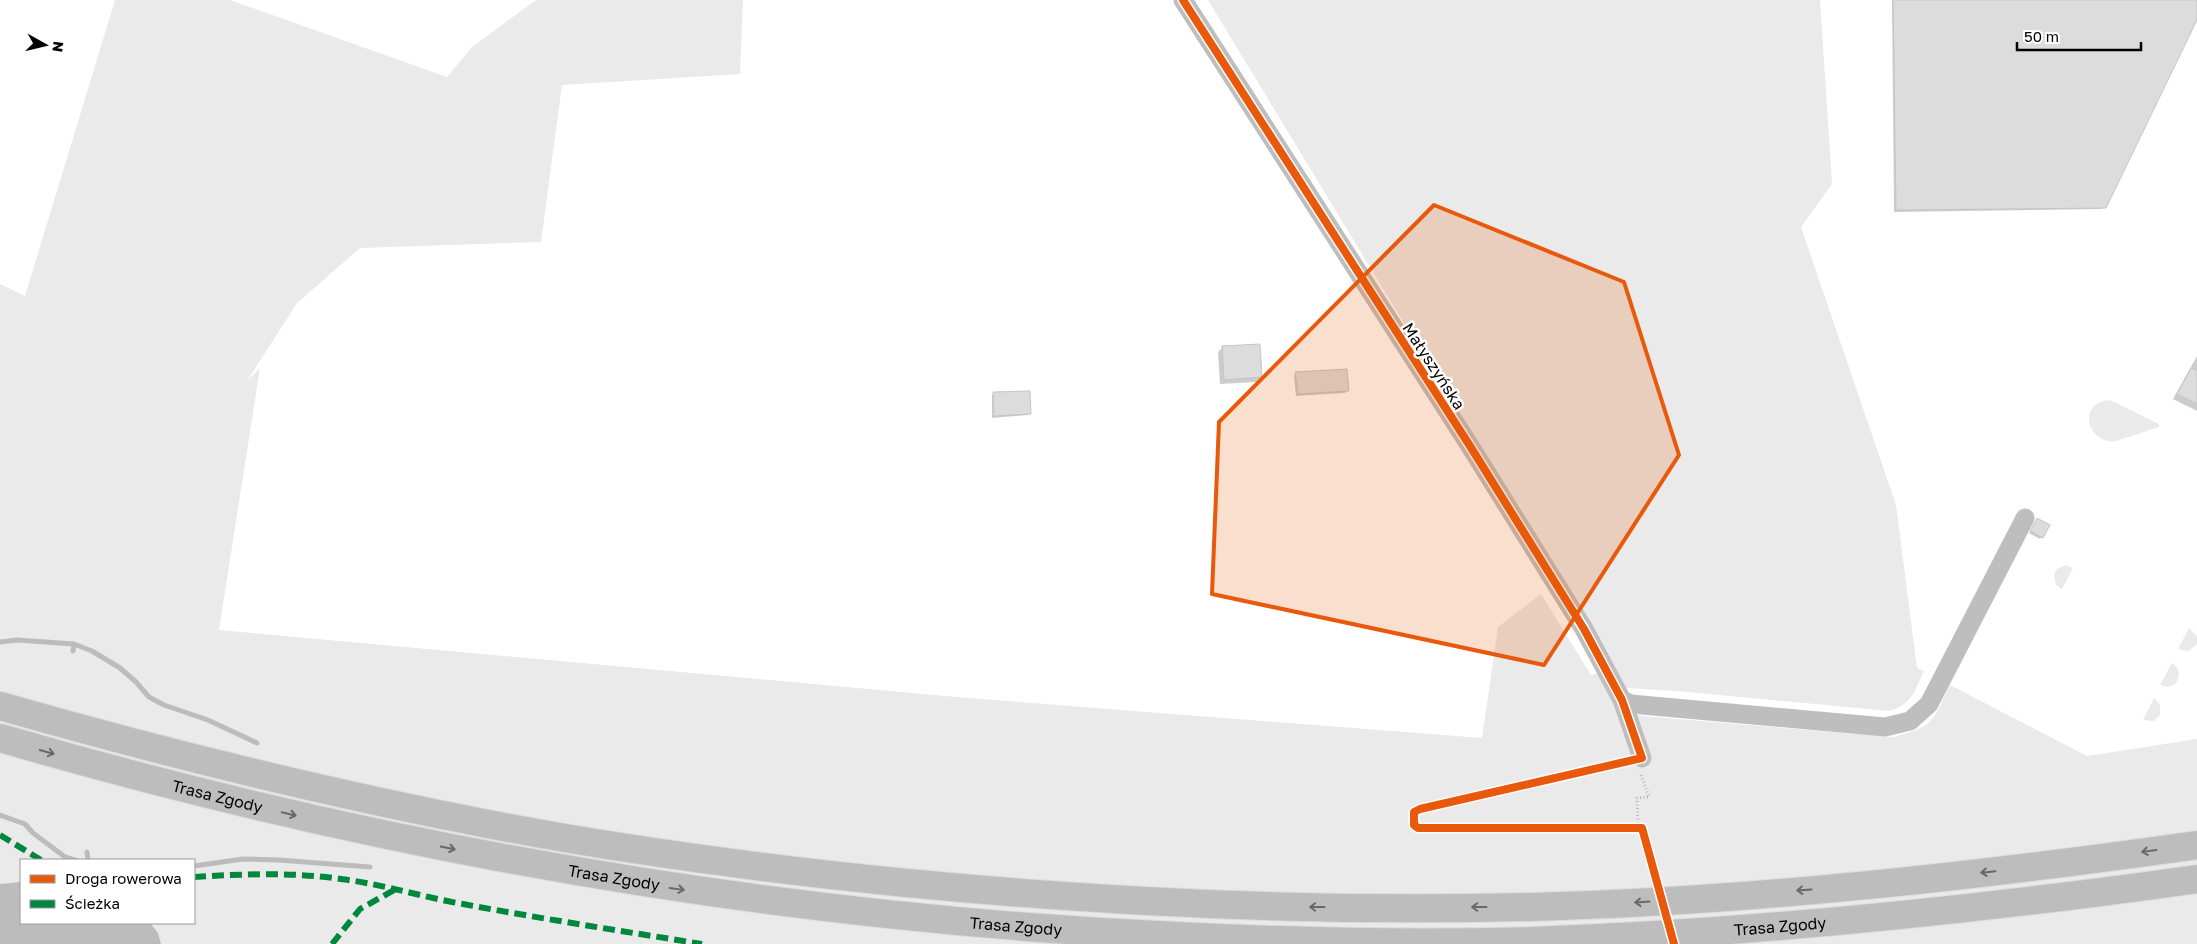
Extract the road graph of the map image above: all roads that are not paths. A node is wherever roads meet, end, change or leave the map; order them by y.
1 (1183, 0) edge
2 (2025, 518) dead end
3 (1622, 700) junction
4 (0, 706) edge
5 (0, 738) edge
6 (1642, 758) road end
7 (2197, 845) edge
8 (2197, 880) edge

1 - 3 street, Małyszyńska
2 - 3 street
3 - 6 street, Małyszyńska
7 -> 4 highway, Trasa Zgody
5 -> 8 highway, Trasa Zgody

